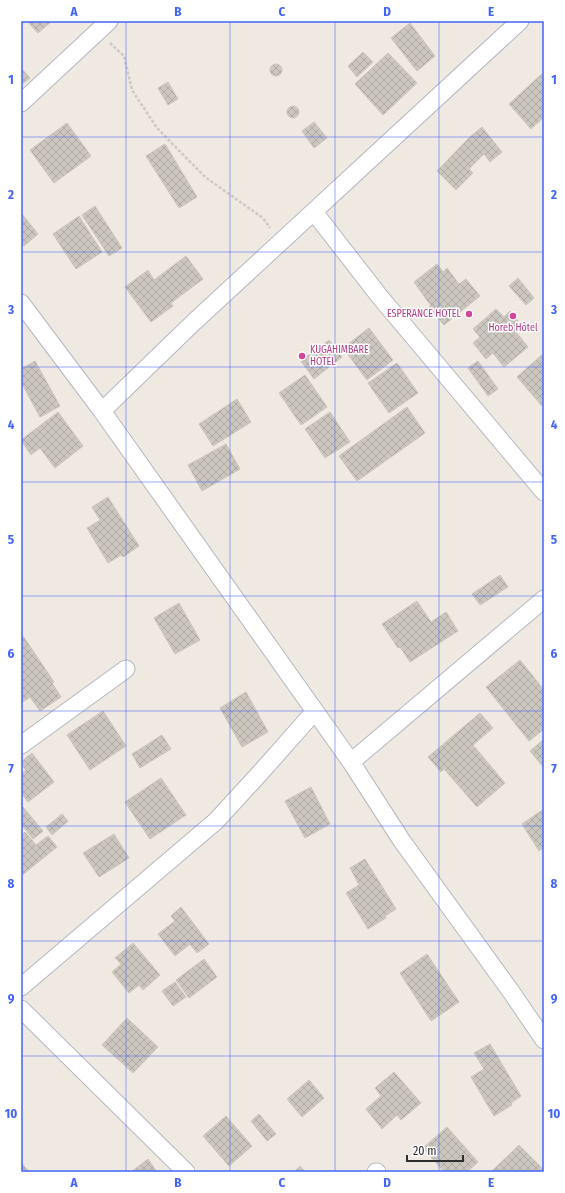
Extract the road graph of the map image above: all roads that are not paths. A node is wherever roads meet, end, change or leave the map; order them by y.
1 (520, 21) edge
2 (104, 26) edge
3 (21, 103) edge
4 (314, 212) junction
5 (21, 303) edge
6 (102, 411) junction
7 (544, 492) edge
8 (544, 599) edge
9 (126, 669) dead end
10 (314, 712) junction
11 (21, 745) edge
12 (351, 762) junction
13 (21, 986) edge
14 (21, 1009) edge
15 (544, 1040) edge
16 (186, 1172) edge

1 - 4 street
2 - 3 street
4 - 6 street
4 - 7 street
5 - 6 street
6 - 10 street
8 - 12 street
9 - 11 street
10 - 12 street
10 - 13 street
12 - 15 street
14 - 16 street

